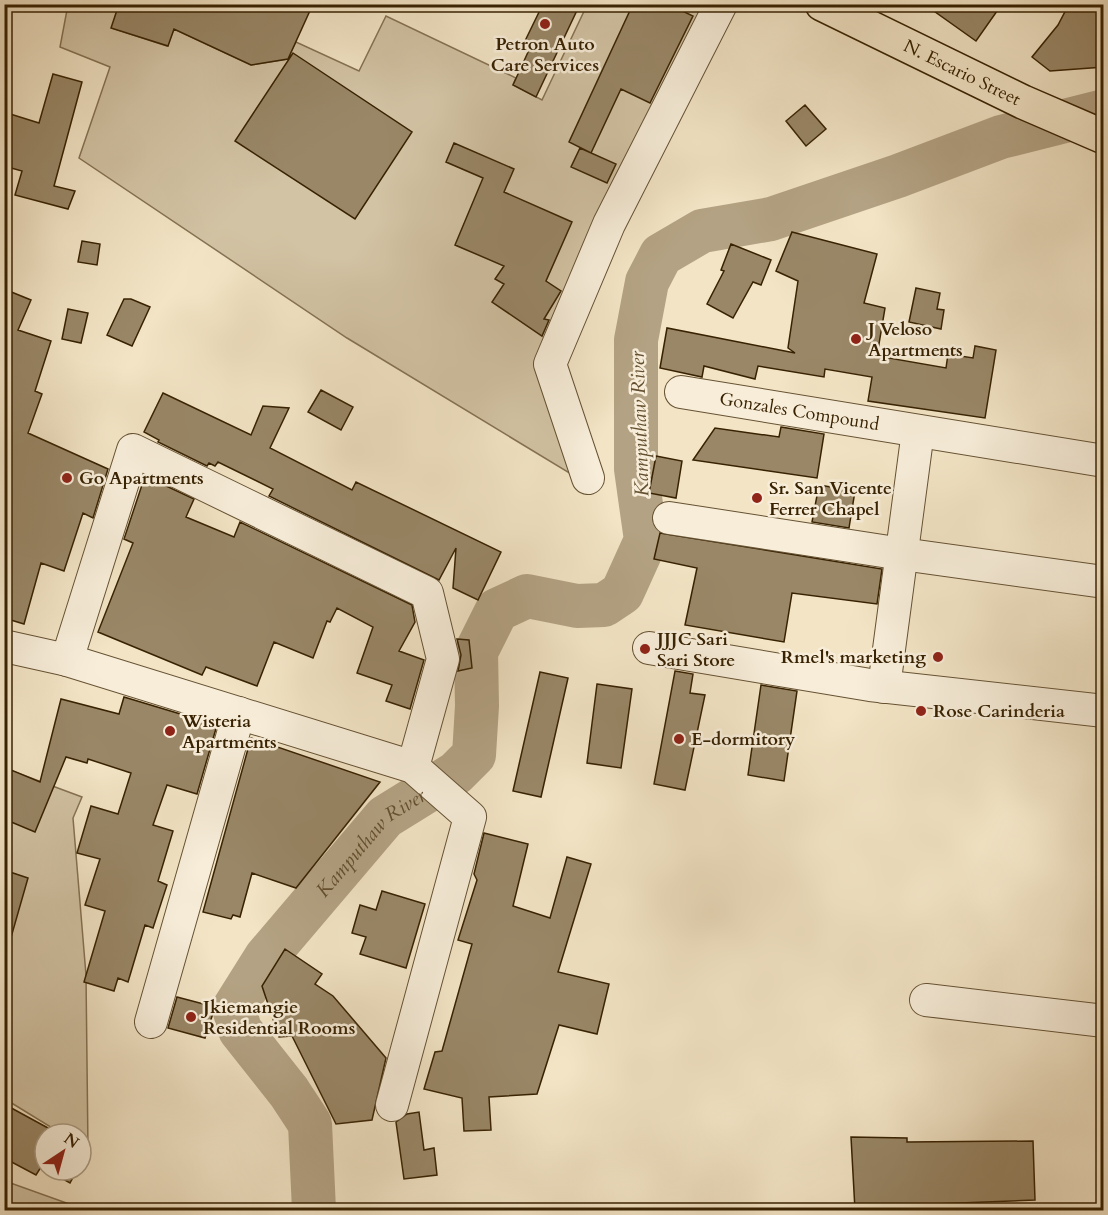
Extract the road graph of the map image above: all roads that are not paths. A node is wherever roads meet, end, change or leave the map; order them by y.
1 (721, 4) edge
2 (831, 6) edge
3 (1104, 137) edge
4 (681, 392) dead end
5 (918, 431) junction
6 (1104, 461) edge
7 (588, 478) dead end
8 (669, 518) dead end
9 (902, 555) junction
10 (1104, 582) edge
11 (4, 646) edge
12 (649, 648) dead end
13 (68, 660) junction
14 (884, 687) junction
15 (1104, 711) edge
16 (239, 713) junction
17 (418, 771) junction
18 (926, 1000) dead end
19 (1104, 1021) edge
20 (151, 1022) dead end
21 (392, 1105) dead end

1 - 7 street
2 - 3 main road, N. Escario Street
4 - 5 street, Gonzales Compound
5 - 6 street, Gonzales Compound
5 - 9 street
8 - 9 street
9 - 10 street
9 - 14 street
11 - 13 street
12 - 14 street
13 - 16 street
13 - 17 street
14 - 15 street
16 - 17 street
16 - 20 street
17 - 21 street
18 - 19 street

